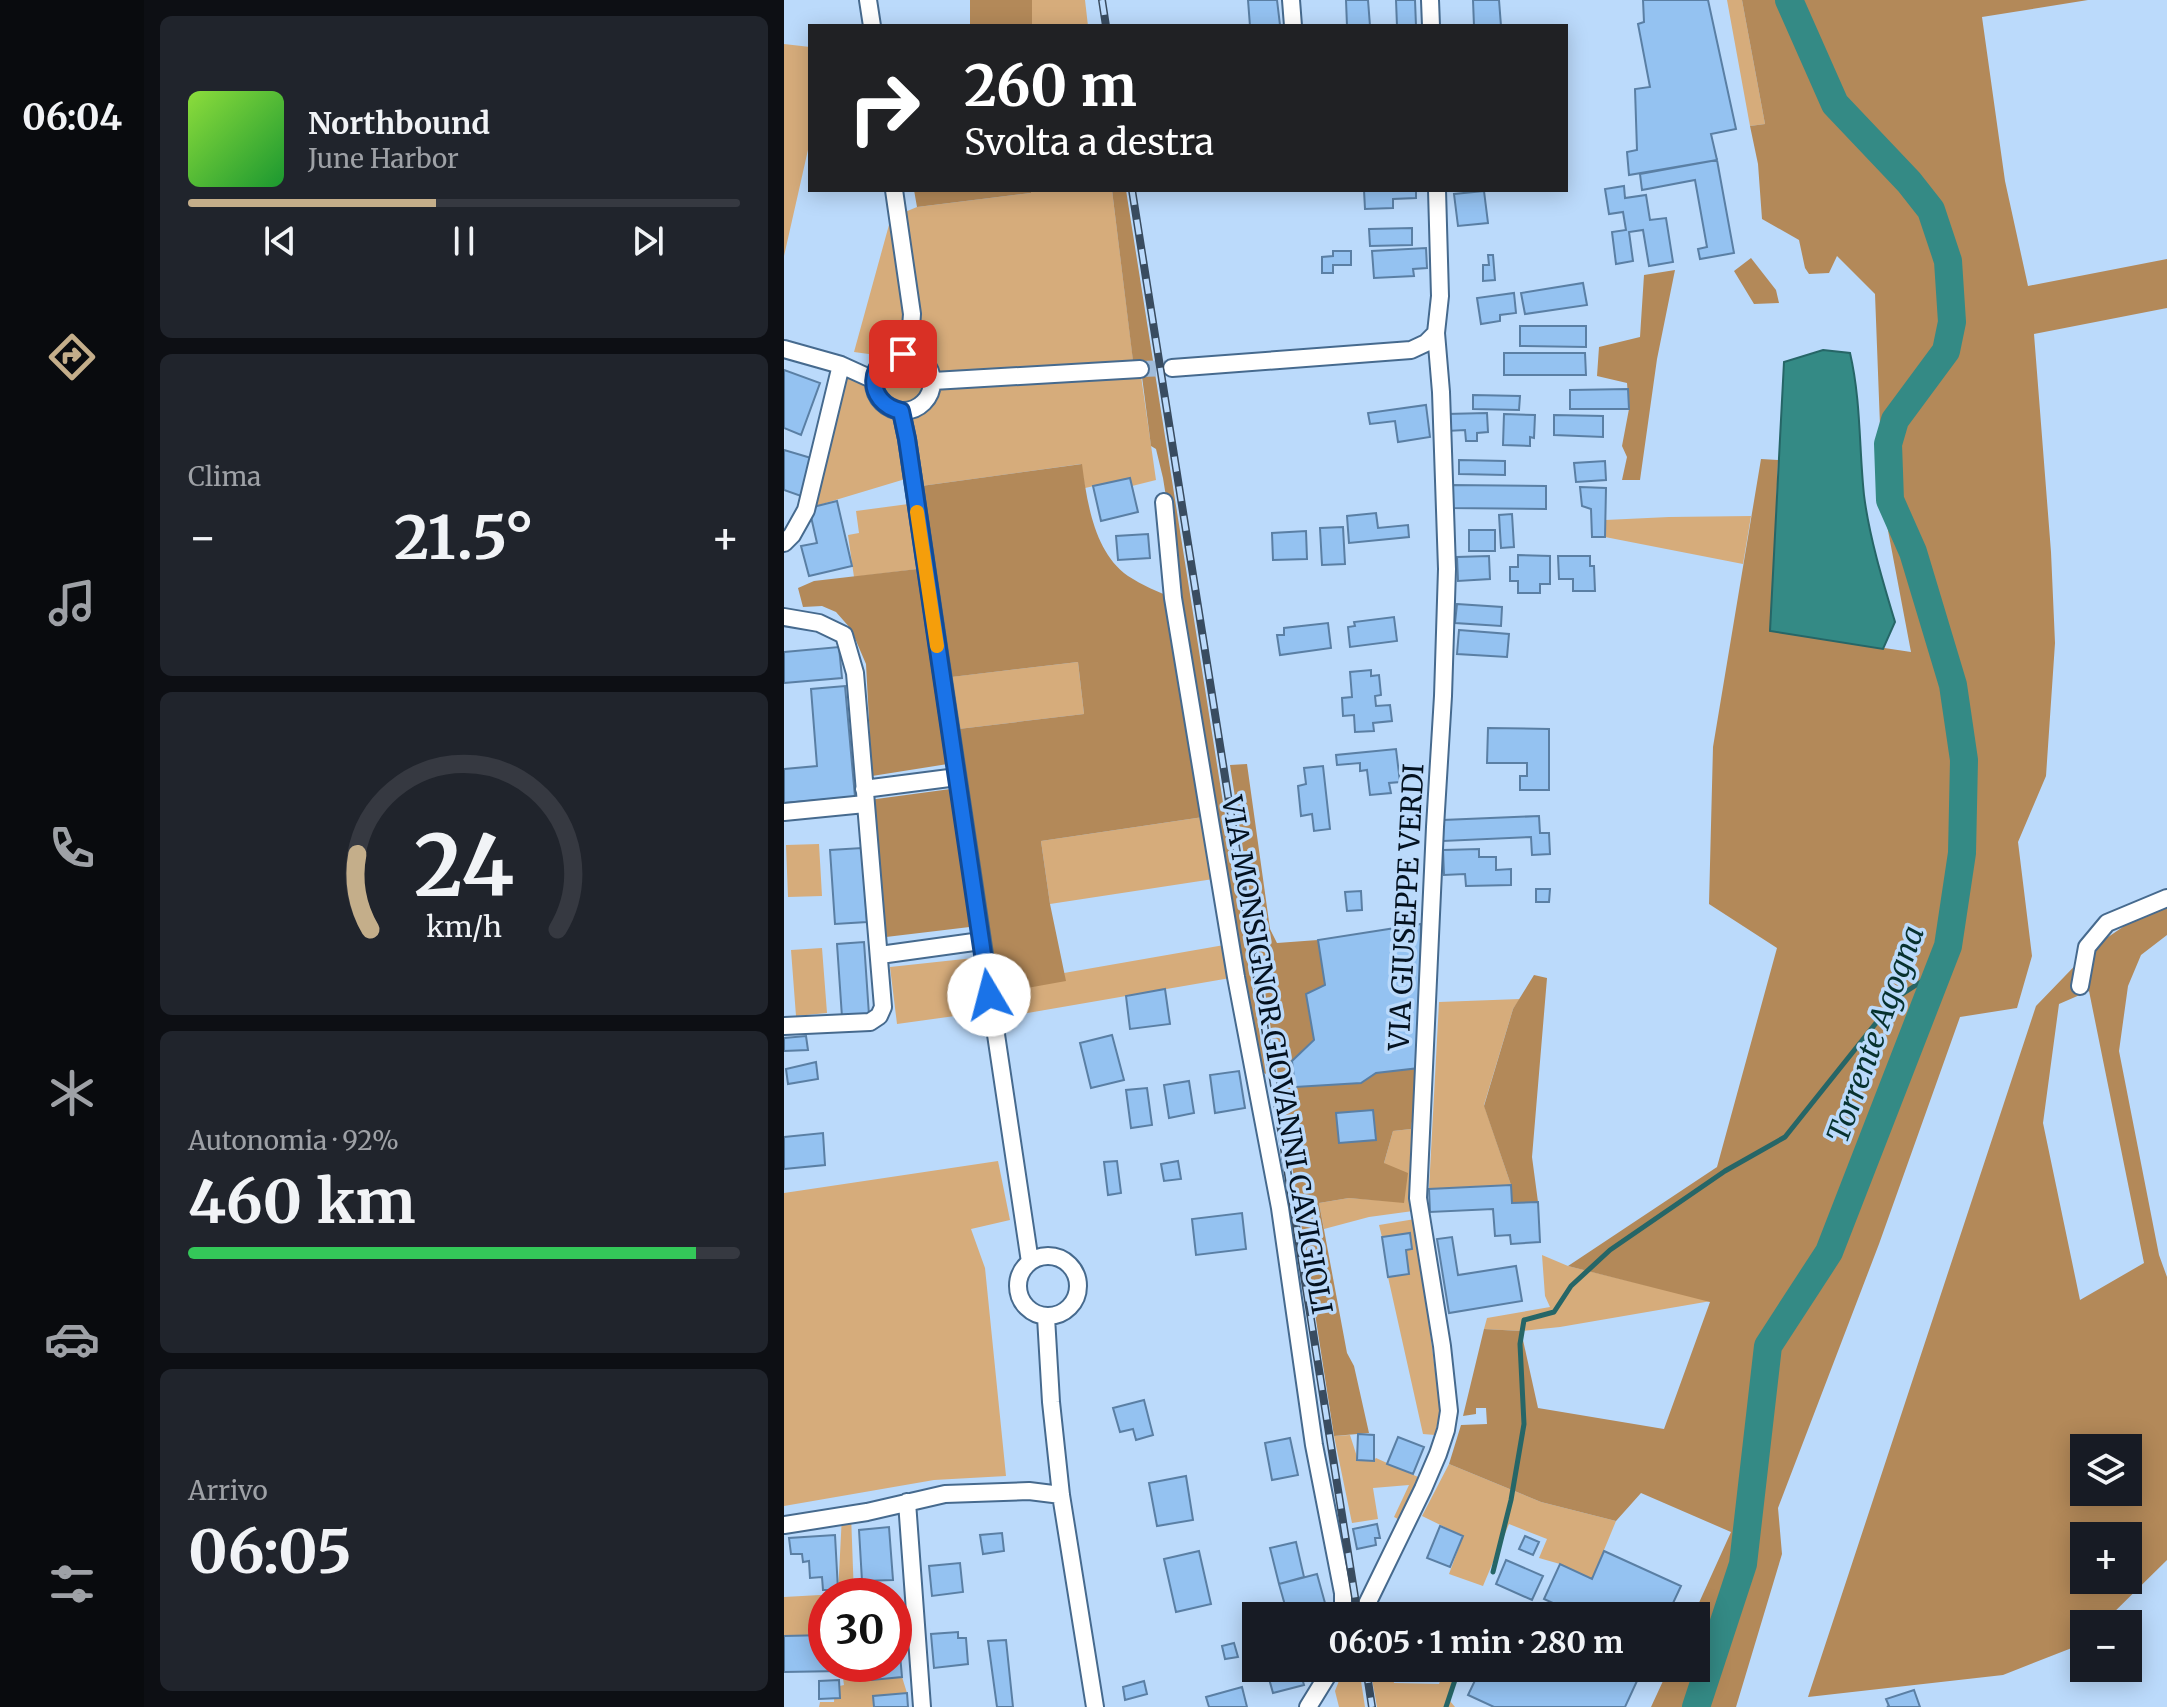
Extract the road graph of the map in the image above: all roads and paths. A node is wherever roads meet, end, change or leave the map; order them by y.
1 (868, 0) edge
2 (1291, 0) edge
3 (1430, 0) edge
4 (872, 24) edge
5 (1293, 24) edge
6 (1431, 24) edge
7 (894, 192) edge
8 (1437, 192) edge
9 (1436, 333) junction
10 (784, 349) edge
11 (909, 354) junction
12 (841, 365) junction
13 (1172, 368) tunnel mouth
14 (1137, 369) tunnel mouth
15 (874, 380) junction
16 (933, 381) junction
17 (901, 411) junction
18 (1164, 502) dead end
19 (784, 543) edge
20 (784, 617) edge
21 (957, 777) junction
22 (864, 796) junction
23 (784, 812) edge
24 (2167, 898) edge
25 (981, 941) junction
26 (880, 955) junction
27 (2080, 986) dead end
28 (784, 1026) edge
29 (1030, 1262) junction
30 (1046, 1317) junction
31 (1061, 1495) junction
32 (907, 1502) junction
33 (784, 1525) edge
34 (1343, 1602) edge
35 (1368, 1602) edge
36 (1323, 1682) edge
37 (922, 1707) edge
38 (1095, 1707) edge
39 (1308, 1707) edge

1 - 4 street
2 - 5 street
3 - 6 street
7 - 11 street
8 - 9 street, VIA GIUSEPPE VERDI
9 - 13 street
9 - 35 street, VIA GIUSEPPE VERDI
10 - 12 street
11 - 15 street
11 - 16 street
12 - 15 street
12 - 19 street
14 - 16 street
15 - 17 street
16 - 17 street
17 - 21 street
18 - 34 street, VIA MONSIGNOR GIOVANNI CAVIGIOLI
20 - 22 street
21 - 22 street
21 - 25 street
22 - 23 street
22 - 26 street
24 - 27 street
25 - 26 street
25 - 29 street
26 - 28 street
29 - 30 street
29 - 30 street
30 - 31 street
31 - 32 street
31 - 38 street
32 - 33 street
32 - 37 street
36 - 39 street

